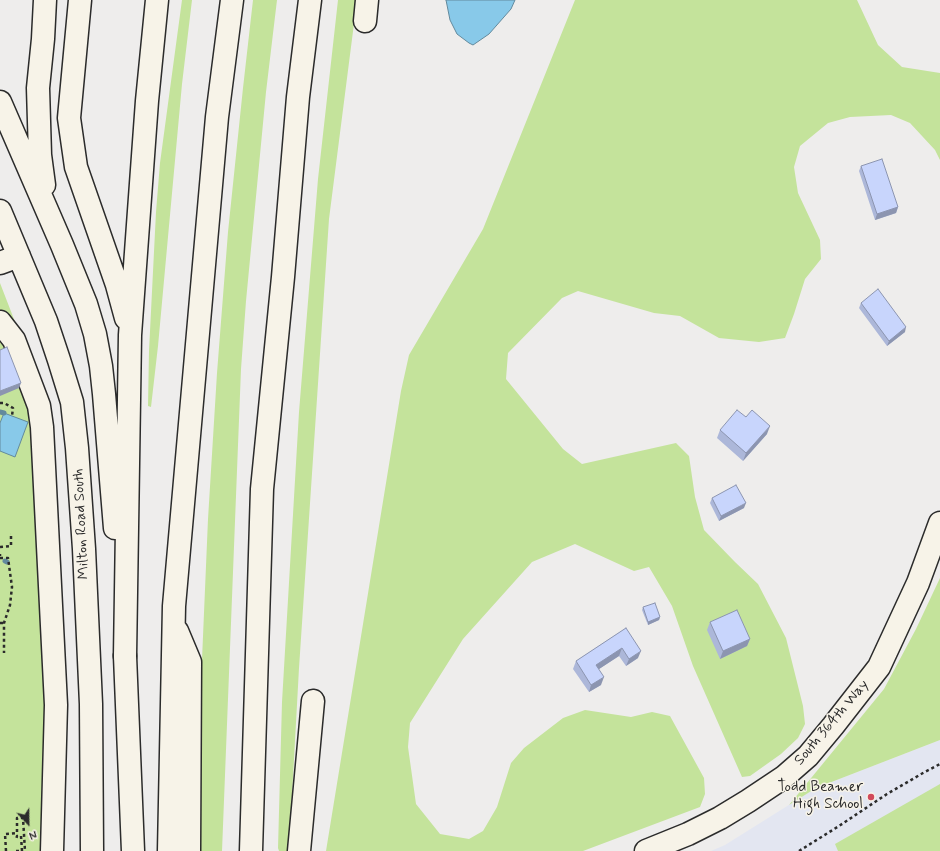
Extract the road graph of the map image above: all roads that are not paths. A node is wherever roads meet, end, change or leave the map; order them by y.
1 (45, 0) edge
2 (80, 0) edge
3 (157, 0) edge
4 (232, 0) edge
5 (310, 0) edge
6 (367, 0) edge
7 (365, 22) dead end
8 (0, 102) edge
9 (0, 211) edge
10 (62, 245) junction
11 (9, 259) edge
12 (0, 322) edge
13 (130, 335) junction
14 (940, 523) edge
15 (174, 622) junction
16 (125, 656) junction
17 (313, 701) dead end
18 (91, 704) junction
19 (56, 705) junction
20 (52, 851) edge
21 (92, 851) edge
22 (134, 851) edge
23 (169, 851) edge
24 (190, 851) edge
25 (251, 851) edge
26 (298, 851) edge
27 (646, 851) edge

1 - 10 main road
2 - 13 main road
3 - 13 main road
4 - 15 main road
5 - 25 main road
6 - 7 main road
8 - 10 main road
9 - 11 main road, Milton Road South
10 - 16 main road
11 - 18 main road, Milton Road South
12 - 19 main road
13 - 16 main road
14 - 27 main road, South 364th Way
15 - 23 main road
15 - 24 main road
16 - 22 main road
17 - 26 main road
18 - 19 main road
18 - 21 main road, Milton Road South
19 - 20 main road

